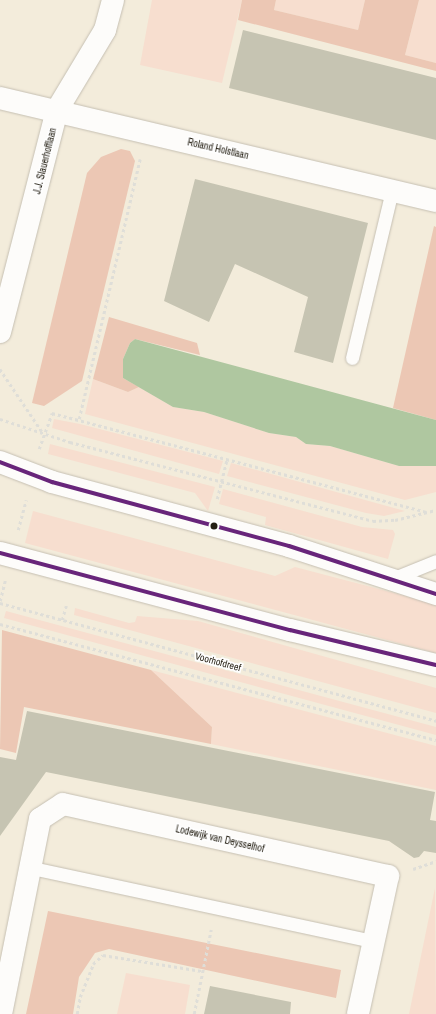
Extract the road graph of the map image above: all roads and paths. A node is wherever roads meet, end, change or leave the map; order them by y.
1 (113, 0) edge
2 (0, 98) edge
3 (57, 110) junction
4 (146, 131) junction
5 (392, 190) junction
6 (436, 201) edge
7 (0, 332) edge
8 (352, 358) dead end
9 (0, 369) edge
10 (0, 418) edge
11 (79, 419) junction
12 (43, 434) junction
13 (227, 459) junction
14 (0, 462) edge
15 (32, 475) junction
16 (222, 481) junction
17 (215, 503) dead end
18 (436, 510) edge
19 (428, 512) junction
20 (6, 554) edge
21 (436, 561) edge
22 (394, 578) junction
23 (436, 594) edge
24 (0, 602) edge
25 (66, 606) dead end
26 (62, 620) junction
27 (0, 624) edge
28 (436, 665) edge
29 (436, 721) edge
30 (436, 740) edge
31 (32, 868) junction
32 (215, 908) junction
33 (372, 941) junction
34 (202, 971) junction
35 (1, 1014) edge
36 (77, 1014) edge
37 (194, 1014) edge
38 (358, 1014) edge

1 - 3 street, J.J. Slauerhofflaan
2 - 3 street, Roland Holstlaan
3 - 4 street, Roland Holstlaan
3 - 7 street, J.J. Slauerhofflaan
4 - 5 street, Roland Holstlaan
4 - 11 path
5 - 6 street, Roland Holstlaan
5 - 8 lane
9 - 12 path
10 - 12 path
11 - 12 path
11 - 13 path
12 - 15 path
12 - 16 path
13 - 16 path
13 - 19 path
14 - 15 street
15 - 20 path
15 - 22 street
16 - 17 path
16 - 19 path
18 - 19 path
20 - 24 path
20 - 28 street
21 - 22 lane
22 - 23 street
24 - 26 path, Voorhofdreef
25 - 26 path
26 - 29 path, Voorhofdreef
27 - 30 path, Voorhofdreef
31 - 32 lane
31 - 33 street, Lodewijk van Deysselhof
31 - 35 street, Lodewijk van Deysselhof
32 - 33 lane
32 - 34 path
33 - 38 street, Lodewijk van Deysselhof
34 - 36 path
34 - 37 path

